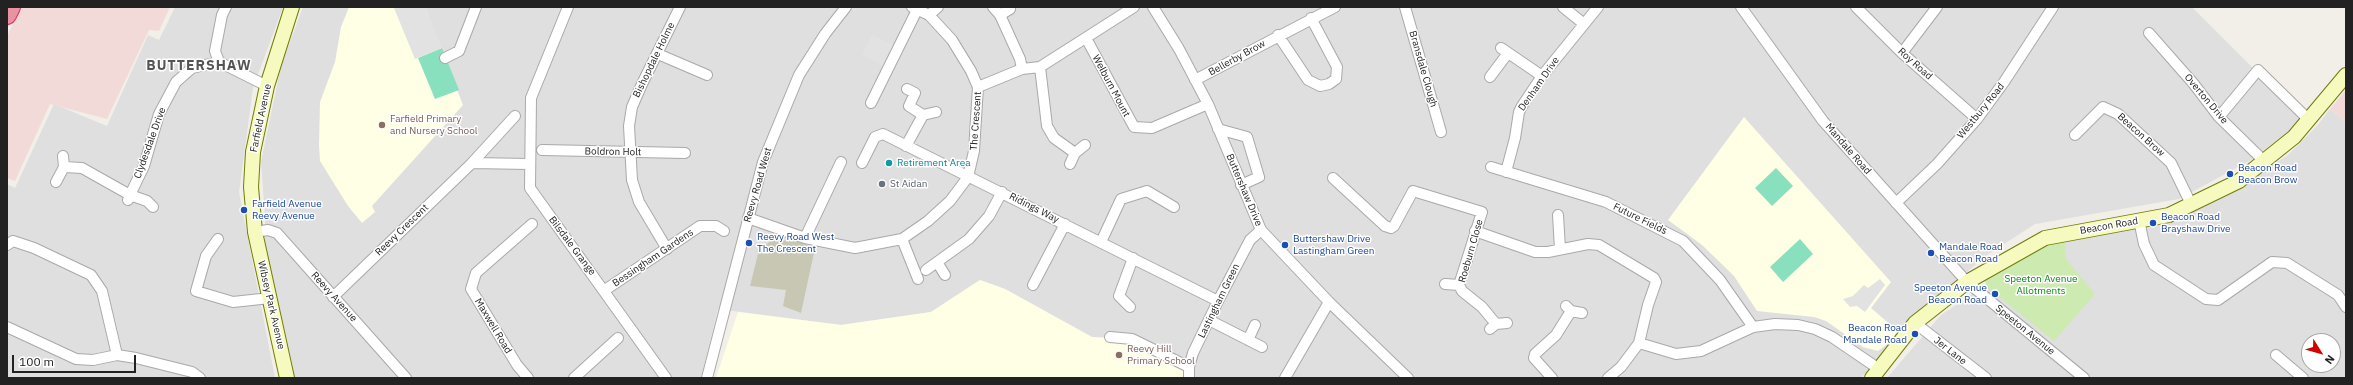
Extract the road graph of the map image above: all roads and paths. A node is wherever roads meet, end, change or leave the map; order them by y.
1 (11, 7) edge
2 (226, 7) edge
3 (292, 7) edge
4 (476, 7) edge
5 (568, 7) edge
6 (680, 7) edge
7 (846, 7) edge
8 (938, 7) edge
9 (993, 7) edge
10 (1134, 7) edge
11 (1153, 7) edge
12 (1335, 7) edge
13 (1405, 7) edge
14 (1563, 7) edge
15 (1598, 7) edge
16 (1741, 7) edge
17 (1856, 7) edge
18 (1937, 7) edge
19 (2053, 7) edge
20 (915, 9) edge
21 (1010, 9) dead end
22 (7, 15) edge
23 (929, 15) junction
24 (1000, 15) junction
25 (1312, 18) junction
26 (1584, 24) junction
27 (2149, 33) dead end
28 (1278, 35) junction
29 (1086, 38) junction
30 (1902, 53) junction
31 (658, 54) junction
32 (445, 58) dead end
33 (219, 62) junction
34 (1040, 67) junction
35 (1022, 69) junction
36 (707, 75) dead end
37 (2346, 75) edge
38 (1542, 76) junction
39 (1490, 77) dead end
40 (1196, 80) junction
41 (267, 86) junction
42 (978, 87) junction
43 (907, 89) dead end
44 (870, 103) dead end
45 (1208, 104) junction
46 (936, 112) dead end
47 (923, 115) junction
48 (516, 116) dead end
49 (2219, 116) junction
50 (1976, 119) junction
51 (2309, 120) junction
52 (1218, 129) junction
53 (1441, 132) dead end
54 (2075, 135) dead end
55 (1085, 145) dead end
56 (906, 146) junction
57 (542, 150) dead end
58 (629, 152) junction
59 (684, 153) dead end
60 (1075, 153) junction
61 (63, 156) dead end
62 (472, 162) junction
63 (841, 162) dead end
64 (2265, 162) junction
65 (862, 163) dead end
66 (529, 164) junction
67 (1070, 164) dead end
68 (64, 167) junction
69 (1491, 167) dead end
70 (1506, 172) junction
71 (968, 177) junction
72 (1333, 178) dead end
73 (56, 182) dead end
74 (1241, 185) junction
75 (1002, 192) junction
76 (129, 198) junction
77 (1896, 203) junction
78 (2191, 204) junction
79 (153, 207) dead end
80 (1174, 207) dead end
81 (1558, 215) dead end
82 (748, 218) junction
83 (2139, 220) junction
84 (532, 224) dead end
85 (1065, 224) junction
86 (1261, 230) junction
87 (724, 231) dead end
88 (1475, 231) junction
89 (255, 232) junction
90 (805, 238) junction
91 (218, 239) dead end
92 (902, 239) junction
93 (1101, 242) junction
94 (7, 245) edge
95 (667, 249) junction
96 (1560, 249) junction
97 (1133, 258) junction
98 (937, 262) junction
99 (926, 270) dead end
100 (945, 275) dead end
101 (918, 279) dead end
102 (1967, 282) junction
103 (1445, 284) dead end
104 (1033, 285) dead end
105 (1459, 285) junction
106 (605, 290) junction
107 (2342, 296) edge
108 (333, 297) junction
109 (270, 298) junction
110 (1218, 301) junction
111 (1329, 302) junction
112 (1130, 307) dead end
113 (2346, 307) edge
114 (1582, 313) dead end
115 (1209, 320) junction
116 (1507, 323) dead end
117 (1915, 323) junction
118 (1256, 325) dead end
119 (7, 327) edge
120 (1753, 327) junction
121 (1110, 337) dead end
122 (618, 338) dead end
123 (1248, 340) junction
124 (1639, 343) junction
125 (1262, 347) dead end
126 (117, 355) junction
127 (2276, 356) dead end
128 (1189, 367) junction
129 (1875, 374) edge
130 (200, 378) edge
131 (287, 378) edge
132 (406, 378) edge
133 (528, 378) edge
134 (574, 378) edge
135 (666, 378) edge
136 (707, 378) edge
137 (1189, 378) edge
138 (1285, 378) edge
139 (1408, 378) edge
140 (1552, 378) edge
141 (1608, 378) edge
142 (1986, 378) edge
143 (2084, 378) edge
144 (2303, 378) edge

1 - 22 highway
2 - 33 street
3 - 41 main road, Farfield Avenue
4 - 32 street
5 - 66 street, Bilsdale Grange
6 - 31 street, Bishopdale Holme
7 - 82 street, Reevy Road West
8 - 23 street
9 - 24 street
10 - 29 street
11 - 40 street, Buttershaw Drive
12 - 25 street, Bellerby Brow
13 - 53 street, Bransdale Clough
14 - 26 street
15 - 26 street, Denham Drive
16 - 77 street, Mandale Road
17 - 30 street, Roy Road
18 - 30 street
19 - 50 street, Westbury Road
20 - 23 street, The Crescent
20 - 44 street
21 - 24 street
23 - 42 street, The Crescent
24 - 35 street
25 - 28 street, Bellerby Brow
25 - 28 street
26 - 38 street, Denham Drive
27 - 49 street, Overton Drive
28 - 40 street, Bellerby Brow
29 - 34 street
29 - 45 street, Welburn Mount
30 - 50 street, Roy Road
31 - 36 street
31 - 58 street, Bishopdale Holme
33 - 41 street
33 - 76 street, Clydesdale Drive
34 - 35 street
34 - 60 street
35 - 42 street
37 - 51 main road, Beacon Road
38 - 39 street
38 - 70 street, Denham Drive
40 - 45 street, Buttershaw Drive
41 - 89 main road, Farfield Avenue
42 - 71 street, The Crescent
43 - 47 street
45 - 52 street, Buttershaw Drive
46 - 47 street
47 - 56 street
48 - 62 street, Reevy Crescent
49 - 51 street
49 - 64 street, Overton Drive
50 - 77 street, Westbury Road
51 - 64 main road, Beacon Road
52 - 74 street, Buttershaw Drive
52 - 74 street
54 - 78 street, Beacon Brow
55 - 60 street
56 - 65 street, Ridings Way
56 - 71 street, Ridings Way
57 - 58 street, Boldron Holt
58 - 59 street, Boldron Holt
58 - 95 street, Bishopdale Holme
60 - 67 street
61 - 68 street
62 - 66 street
62 - 108 street, Reevy Crescent
63 - 90 street
64 - 78 main road, Beacon Road
66 - 106 street, Bilsdale Grange
68 - 73 street
68 - 76 street
69 - 70 street, Future Fields
70 - 120 street, Future Fields
71 - 75 street, Ridings Way
71 - 92 street, The Crescent
72 - 88 street, Roeburn Close
74 - 86 street, Buttershaw Drive
75 - 85 street, Ridings Way
75 - 98 street
76 - 79 street
77 - 102 street, Mandale Road
78 - 83 main road, Beacon Road
80 - 93 street
81 - 96 street
82 - 90 street, The Crescent
82 - 136 street, Reevy Road West
83 - 102 main road, Beacon Road
83 - 107 street
84 - 133 street, Maxwell Road
85 - 93 street, Ridings Way
85 - 104 street
86 - 110 street, Lastingham Green
86 - 111 street, Buttershaw Drive
87 - 95 street, Bessingham Gardens
88 - 96 street
88 - 105 street, Roeburn Close
89 - 108 street, Reevy Avenue
89 - 109 main road, Wibsey Park Avenue
90 - 92 street, The Crescent
91 - 109 street
92 - 101 street
93 - 97 street, Ridings Way
94 - 126 street
95 - 106 street, Bessingham Gardens
96 - 124 street
97 - 110 street, Ridings Way
97 - 112 street
98 - 99 street
98 - 100 street
102 - 117 main road, Beacon Road
102 - 143 street, Speeton Avenue
103 - 105 street
105 - 116 street, Roeburn Close
106 - 135 street, Bilsdale Grange
107 - 113 street
108 - 132 street, Reevy Avenue
109 - 131 main road, Wibsey Park Avenue
110 - 115 street, Lastingham Green
111 - 138 street
111 - 139 street, Buttershaw Drive
114 - 140 street
115 - 123 street
115 - 128 street, Lastingham Green
117 - 129 main road, Beacon Road
117 - 142 street, Jer Lane
118 - 123 street
119 - 126 street
120 - 124 street
120 - 129 street
121 - 128 street
122 - 134 street
123 - 125 street
124 - 141 street
126 - 130 street
127 - 144 street
128 - 137 street, Lastingham Green

